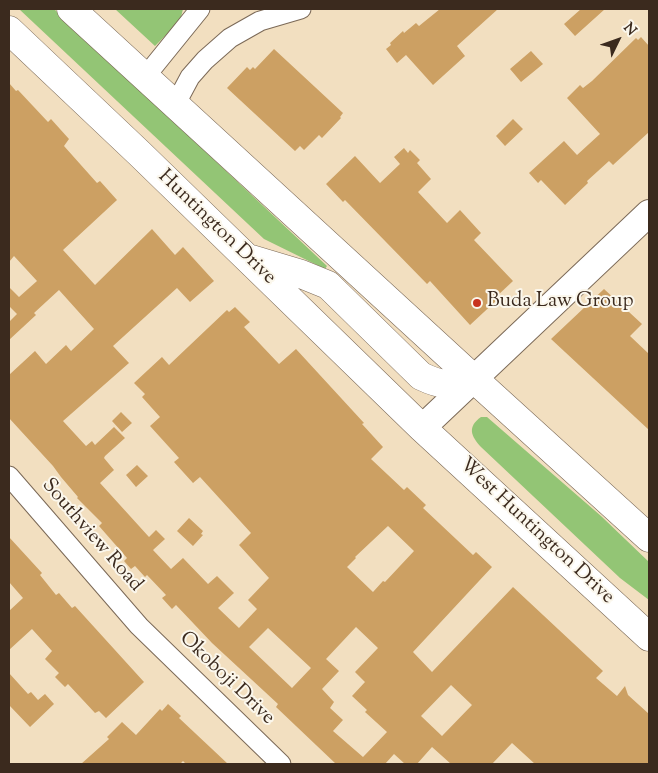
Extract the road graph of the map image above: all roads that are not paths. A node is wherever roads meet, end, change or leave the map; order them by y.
1 (71, 9) edge
2 (200, 9) edge
3 (301, 9) edge
4 (254, 15) edge
5 (9, 30) edge
6 (145, 77) junction
7 (175, 105) junction
8 (649, 214) edge
9 (246, 257) junction
10 (473, 378) junction
11 (422, 428) junction
12 (9, 476) edge
13 (649, 538) edge
14 (139, 626) joint
15 (649, 637) edge
16 (282, 764) edge

1 - 6 main road
2 - 6 street
3 - 4 street
4 - 7 street
5 - 9 main road, Huntington Drive
6 - 7 main road
7 - 10 main road
8 - 10 main road
9 - 10 main road
9 - 11 main road, Huntington Drive
10 - 11 main road
10 - 13 main road
11 - 15 main road, West Huntington Drive
12 - 14 street, Southview Road
14 - 16 street, Okoboji Drive

